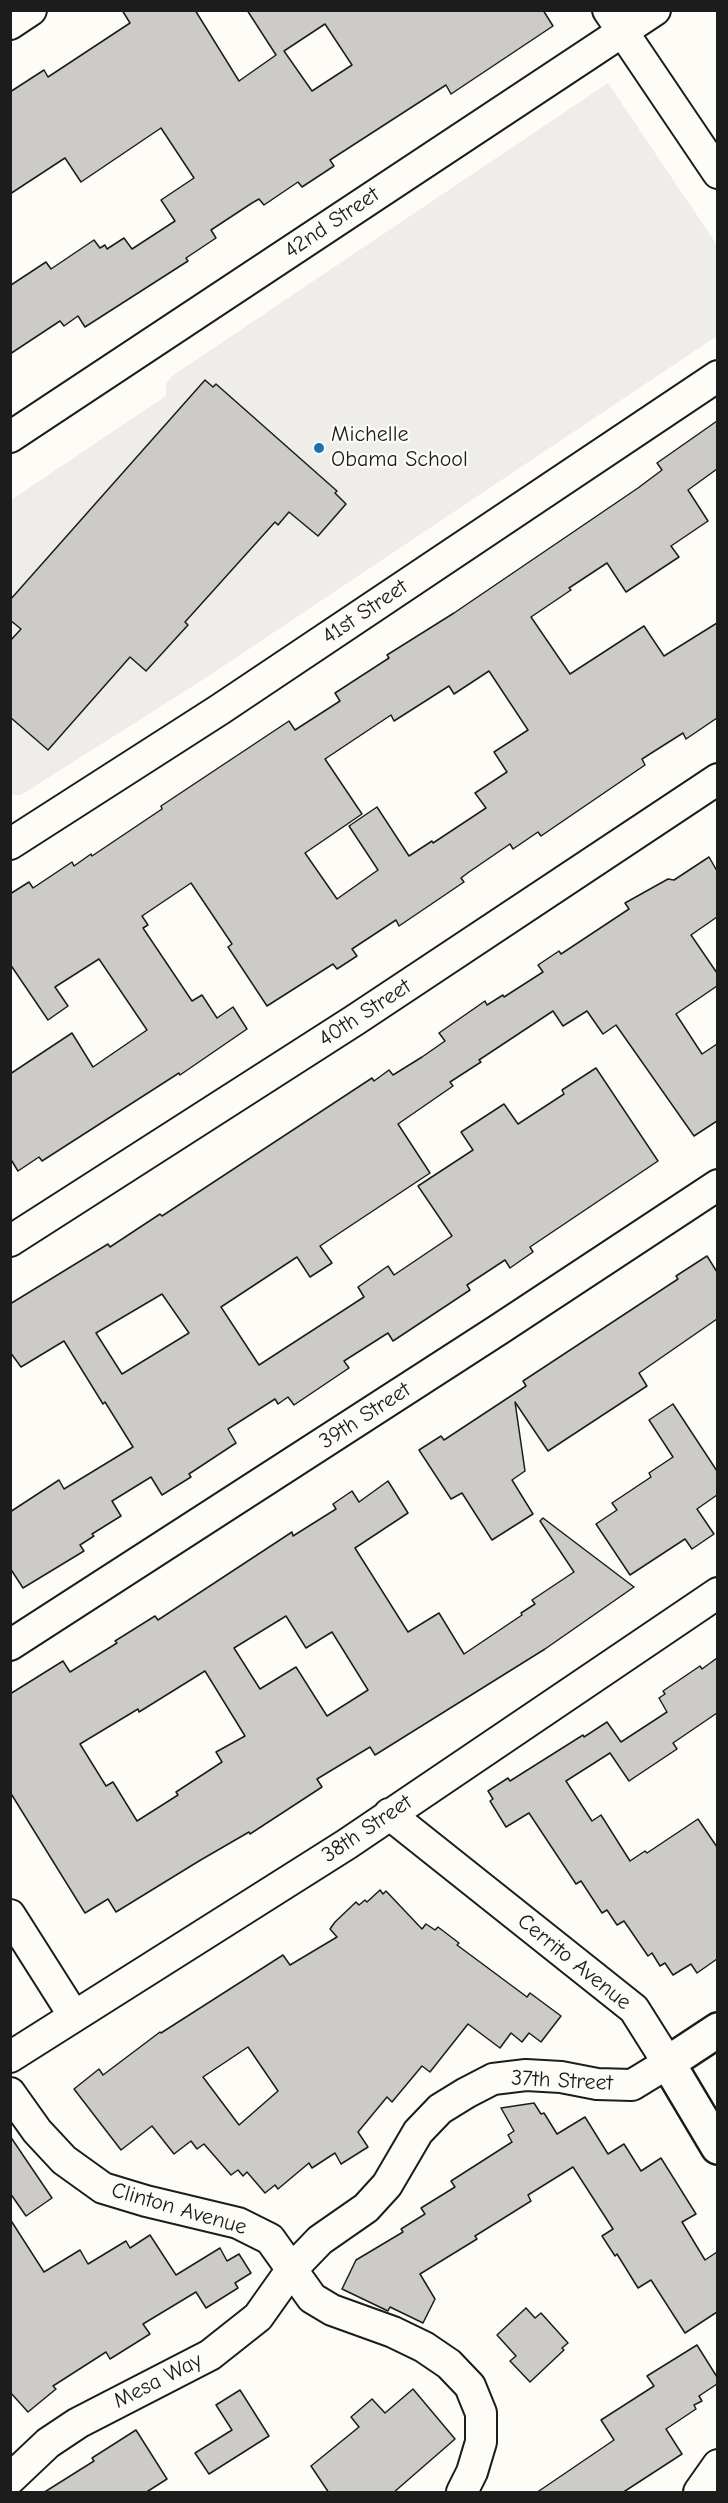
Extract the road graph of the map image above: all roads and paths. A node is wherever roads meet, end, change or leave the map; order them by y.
1 (32, 10) edge
2 (655, 10) edge
3 (615, 21) edge
4 (10, 24) edge
5 (717, 173) edge
6 (717, 376) edge
7 (10, 436) edge
8 (717, 779) edge
9 (10, 844) edge
10 (717, 1185) edge
11 (10, 1241) edge
12 (717, 1593) edge
13 (10, 1645) edge
14 (389, 1814) junction
15 (10, 1915) edge
16 (74, 2016) junction
17 (717, 2030) edge
18 (10, 2057) edge
19 (668, 2063) junction
20 (10, 2093) edge
21 (717, 2147) edge
22 (292, 2269) junction
23 (717, 2465) edge
24 (10, 2479) edge
25 (462, 2493) edge
26 (699, 2493) edge

1 - 4 street
2 - 3 street, 42nd Street
3 - 5 street
3 - 7 street, 42nd Street
6 - 9 street, 41st Street
8 - 11 street, 40th Street
10 - 13 street, 39th Street
12 - 14 street, 38th Street
14 - 16 street, 38th Street
14 - 19 street, Cerrito Avenue
15 - 16 street
16 - 18 street, 38th Street
17 - 19 street, 37th Street
19 - 21 street, Cerrito Avenue
19 - 22 street, 37th Street
20 - 22 street, Clinton Avenue
22 - 24 street, Mesa Way
22 - 25 street, Clinton Avenue
23 - 26 street

